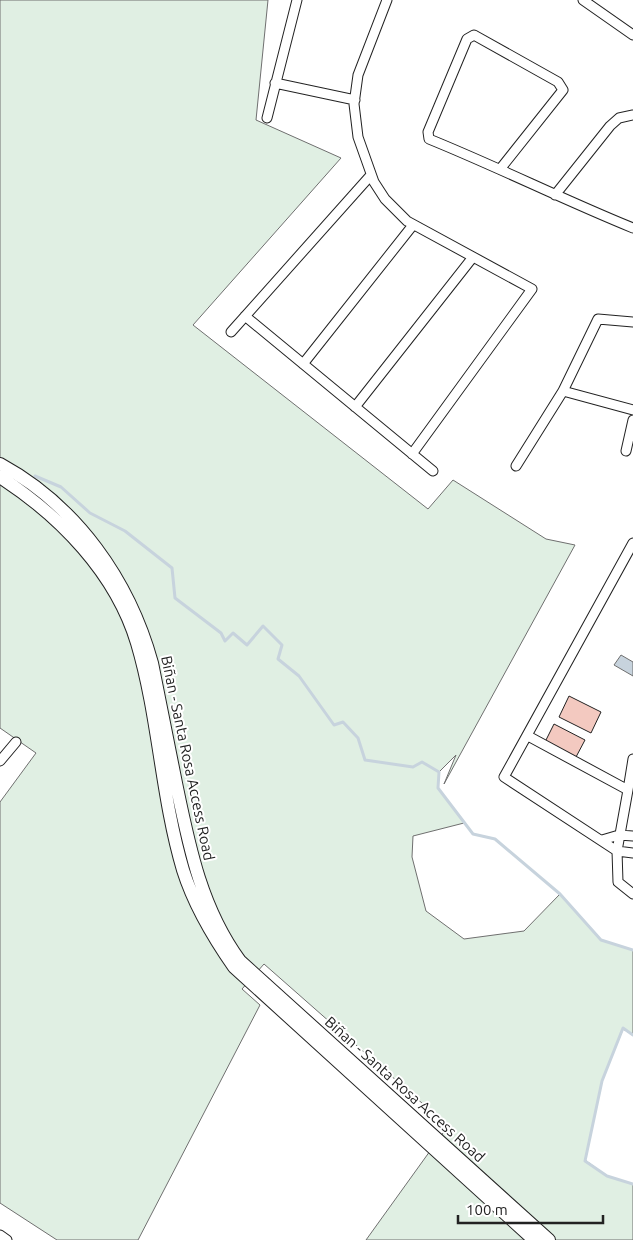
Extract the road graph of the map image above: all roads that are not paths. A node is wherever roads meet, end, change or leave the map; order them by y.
1 (297, 0) edge
2 (387, 0) edge
3 (583, 0) edge
4 (603, 0) edge
5 (597, 9) junction
6 (633, 35) edge
7 (275, 83) junction
8 (355, 100) junction
9 (633, 115) edge
10 (267, 118) dead end
11 (501, 168) junction
12 (371, 175) junction
13 (554, 195) junction
14 (413, 224) junction
15 (632, 226) edge
16 (473, 257) junction
17 (245, 316) junction
18 (633, 322) edge
19 (231, 332) dead end
20 (303, 364) junction
21 (563, 391) junction
22 (355, 407) junction
23 (633, 410) edge
24 (633, 420) edge
25 (626, 450) dead end
26 (412, 454) junction
27 (0, 464) edge
28 (516, 466) dead end
29 (433, 471) dead end
30 (0, 476) edge
31 (633, 543) edge
32 (148, 667) junction
33 (528, 736) junction
34 (16, 742) dead end
35 (633, 759) edge
36 (0, 762) edge
37 (628, 790) junction
38 (619, 835) junction
39 (633, 836) edge
40 (602, 840) junction
41 (617, 851) junction
42 (633, 853) edge
43 (633, 894) edge
44 (452, 1161) junction
45 (0, 1235) edge
46 (7, 1240) edge
47 (534, 1240) edge
48 (548, 1240) edge

1 - 7 street
2 - 8 street
3 - 5 street
4 - 5 street
5 - 6 street
7 - 8 street
7 - 10 street
8 - 12 street
9 - 13 street
11 - 11 street
11 - 13 street
12 - 14 street
12 - 17 street
13 - 15 street
14 - 16 street
14 - 20 street
16 - 22 street
16 - 26 street
17 - 19 street
17 - 20 street
18 - 21 street
20 - 22 street
21 - 23 street
21 - 28 street
22 - 26 street
24 - 25 street
26 - 29 street
27 - 32 main road, Biñan - Santa Rosa Access Road
30 - 32 main road, Biñan - Santa Rosa Access Road
31 - 33 street
32 - 44 main road, Biñan - Santa Rosa Access Road
33 - 37 street
33 - 40 street
34 - 36 street
35 - 37 street
37 - 38 street
38 - 39 street
38 - 40 street
38 - 41 street
40 - 41 street
41 - 42 street
41 - 43 street
44 - 47 main road, Biñan - Santa Rosa Access Road
44 - 48 main road, Biñan - Santa Rosa Access Road
45 - 46 street

